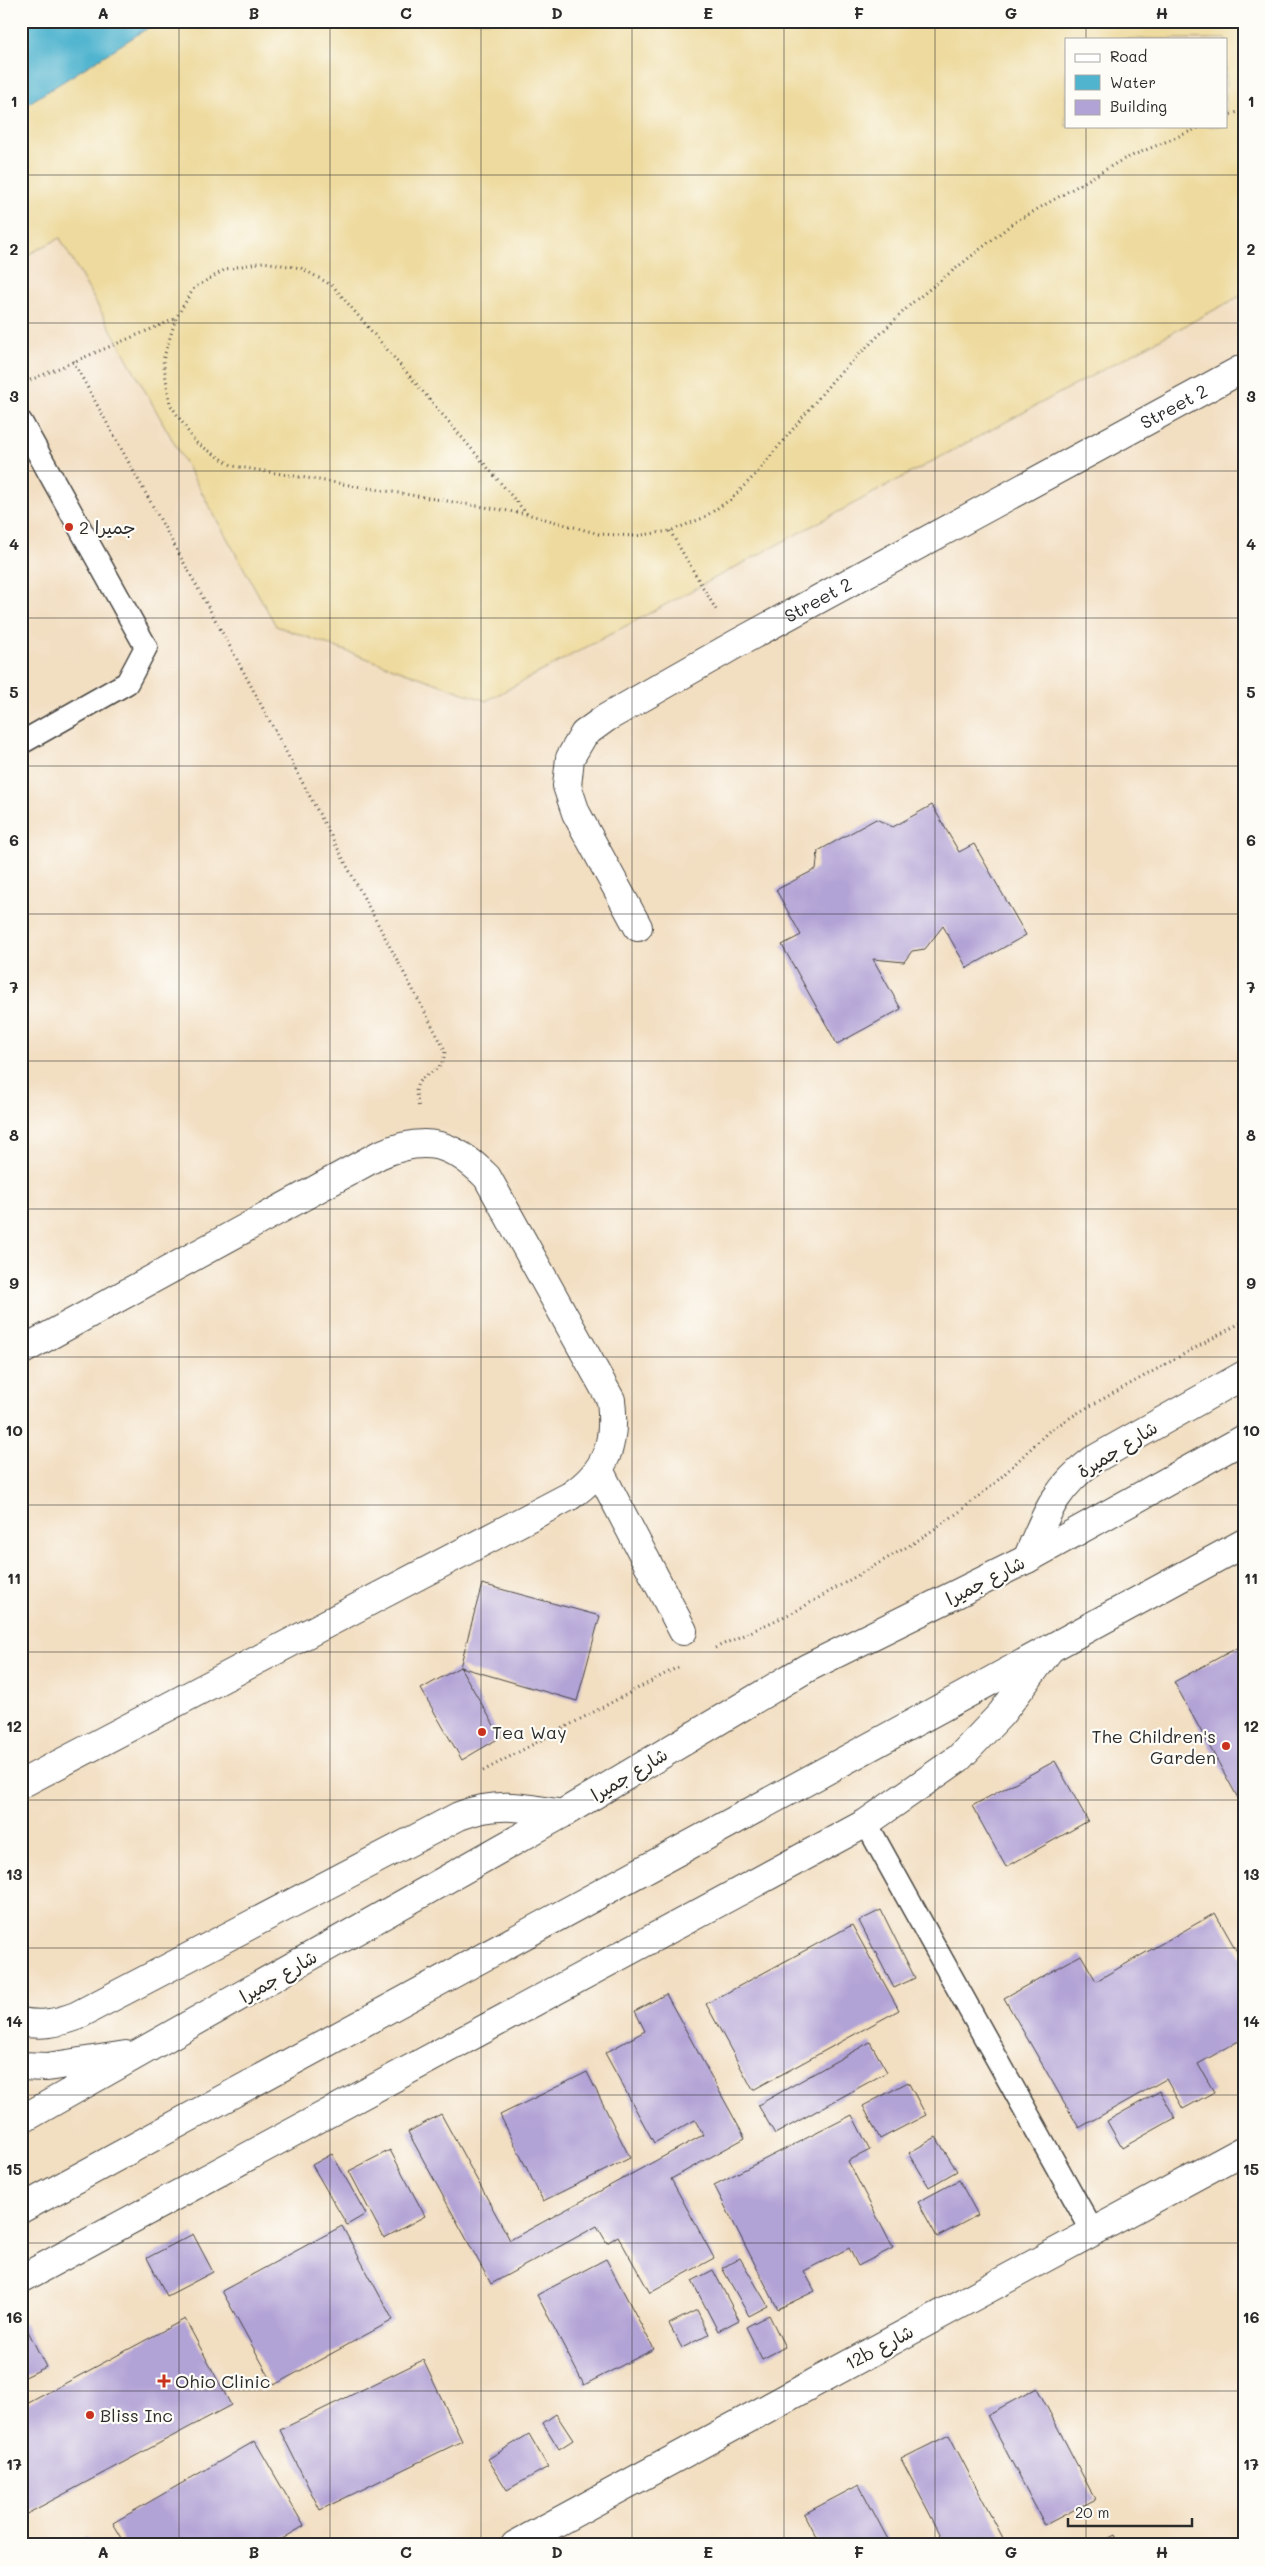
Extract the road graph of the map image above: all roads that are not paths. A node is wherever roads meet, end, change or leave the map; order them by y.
1 (1244, 368) edge
2 (21, 422) edge
3 (21, 743) edge
4 (638, 928) dead end
5 (21, 1351) edge
6 (1244, 1375) edge
7 (1244, 1439) edge
8 (599, 1470) junction
9 (1244, 1543) edge
10 (1027, 1559) junction
11 (683, 1631) dead end
12 (1050, 1649) junction
13 (21, 1784) edge
14 (562, 1814) junction
15 (866, 1823) junction
16 (21, 2022) edge
17 (143, 2053) junction
18 (21, 2066) edge
19 (21, 2120) edge
20 (1244, 2150) edge
21 (21, 2209) edge
22 (1093, 2232) junction
23 (21, 2279) edge
24 (515, 2545) edge

1 - 4 street, Street 2
2 - 3 lane
5 - 8 street
6 - 10 street, شارع جميرة
7 - 10 street, شارع جميرا
8 - 11 street
8 - 13 street
9 - 12 street
10 - 14 street, شارع جميرا
12 - 15 street
12 - 21 street
14 - 16 street
14 - 17 street, شارع جميرا
15 - 22 lane
15 - 23 street
17 - 18 street
17 - 19 street, شارع جميرا
20 - 22 street, 12b شارع
22 - 24 street, 12b شارع

